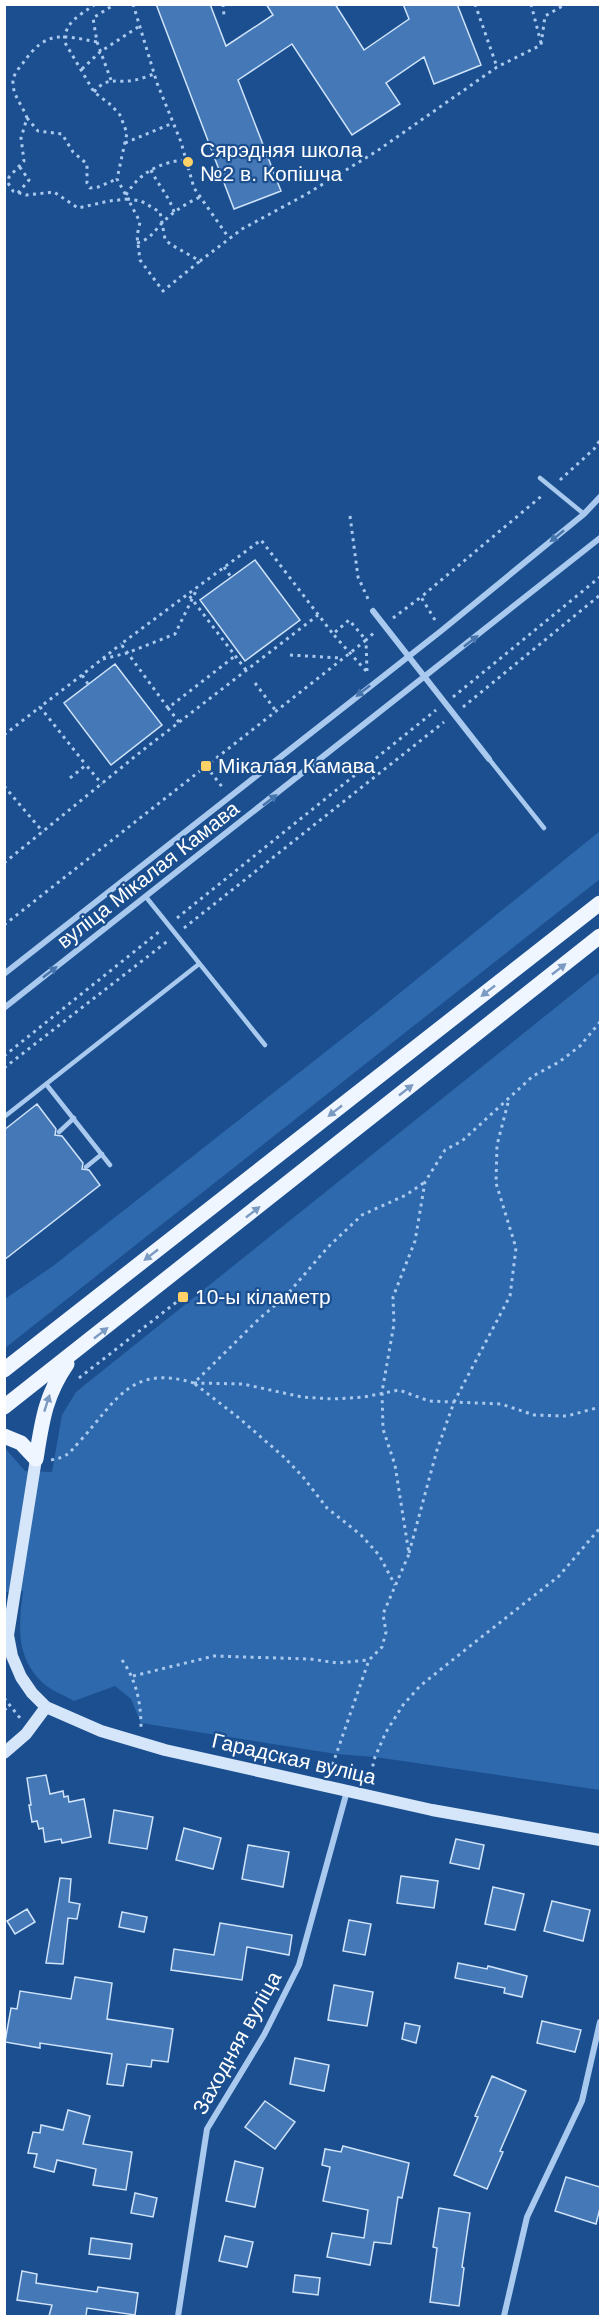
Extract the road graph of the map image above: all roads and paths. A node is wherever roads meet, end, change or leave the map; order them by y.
1 (95, 4) edge
2 (115, 4) edge
3 (133, 4) edge
4 (223, 4) edge
5 (475, 4) edge
6 (531, 4) edge
7 (566, 4) edge
8 (224, 16) dead end
9 (138, 27) junction
10 (64, 35) junction
11 (97, 42) junction
12 (541, 45) junction
13 (100, 52) junction
14 (497, 67) junction
15 (81, 69) junction
16 (154, 74) junction
17 (111, 80) junction
18 (94, 92) junction
19 (27, 118) junction
20 (173, 123) junction
21 (125, 143) junction
22 (187, 160) junction
23 (19, 166) junction
24 (151, 170) junction
25 (117, 178) junction
26 (18, 193) junction
27 (127, 197) junction
28 (200, 197) junction
29 (174, 212) junction
30 (163, 222) junction
31 (229, 238) junction
32 (137, 243) junction
33 (200, 261) junction
34 (600, 440) edge
35 (540, 478) dead end
36 (551, 487) junction
37 (600, 497) edge
38 (584, 514) junction
39 (350, 516) dead end
40 (600, 538) edge
41 (224, 567) junction
42 (231, 577) dead end
43 (600, 577) edge
44 (197, 588) junction
45 (188, 594) junction
46 (600, 595) edge
47 (193, 600) junction
48 (373, 611) joint
49 (318, 615) junction
50 (436, 622) dead end
51 (333, 634) junction
52 (275, 639) dead end
53 (366, 640) junction
54 (121, 644) junction
55 (280, 645) junction
56 (127, 653) junction
57 (350, 654) junction
58 (290, 655) dead end
59 (235, 656) junction
60 (409, 656) junction
61 (343, 658) junction
62 (103, 659) junction
63 (246, 671) junction
64 (82, 675) junction
65 (425, 678) junction
66 (255, 683) dead end
67 (88, 684) dead end
68 (445, 703) junction
69 (40, 707) junction
70 (168, 708) junction
71 (276, 711) junction
72 (454, 714) junction
73 (179, 722) junction
74 (4, 735) edge
75 (138, 744) dead end
76 (143, 750) junction
77 (489, 759) joint
78 (86, 765) junction
79 (206, 766) junction
80 (70, 778) dead end
81 (102, 784) junction
82 (4, 786) edge
83 (229, 796) junction
84 (544, 828) dead end
85 (43, 832) junction
86 (4, 863) edge
87 (146, 897) junction
88 (600, 903) edge
89 (4, 925) edge
90 (168, 925) junction
91 (176, 934) junction
92 (600, 936) edge
93 (199, 963) junction
94 (4, 974) edge
95 (4, 1008) edge
96 (600, 1022) edge
97 (265, 1045) dead end
98 (4, 1056) edge
99 (4, 1068) edge
100 (46, 1084) junction
101 (510, 1098) junction
102 (4, 1117) edge
103 (74, 1118) junction
104 (59, 1132) dead end
105 (102, 1154) junction
106 (110, 1165) dead end
107 (86, 1167) dead end
108 (425, 1182) junction
109 (169, 1279) junction
110 (75, 1353) junction
111 (4, 1370) edge
112 (77, 1380) dead end
113 (194, 1383) junction
114 (382, 1392) junction
115 (454, 1402) junction
116 (4, 1407) edge
117 (600, 1407) edge
118 (4, 1436) edge
119 (42, 1455) junction
120 (600, 1528) edge
121 (409, 1554) junction
122 (395, 1585) junction
123 (8, 1605) edge
124 (122, 1660) dead end
125 (369, 1660) junction
126 (133, 1676) junction
127 (4, 1698) edge
128 (10, 1706) junction
129 (46, 1707) junction
130 (4, 1710) edge
131 (20, 1718) dead end
132 (141, 1744) junction
133 (4, 1753) edge
134 (326, 1785) junction
135 (347, 1790) junction
136 (365, 1794) junction
137 (600, 1840) edge
138 (600, 2022) edge
139 (178, 2316) edge
140 (504, 2316) edge

1 - 10 path
2 - 11 path
3 - 9 path
4 - 8 path
5 - 14 path
6 - 12 path
7 - 12 path
9 - 13 path
9 - 16 path
10 - 11 path
10 - 15 path
10 - 19 path
11 - 13 path
12 - 14 path
13 - 15 path
13 - 17 path
14 - 31 path
15 - 18 path
16 - 17 path
16 - 20 path
17 - 18 path
18 - 21 path
19 - 23 path
19 - 25 path
20 - 21 path
20 - 22 path
21 - 25 path
22 - 24 path
22 - 28 path
23 - 26 path
23 - 26 path
24 - 27 path
24 - 29 path
25 - 27 path
26 - 27 path
27 - 30 path
27 - 32 path
28 - 29 path
28 - 31 path
29 - 30 path
30 - 32 path
30 - 33 path
31 - 33 path
32 - 33 path
34 - 36 path
35 - 36 lane
36 - 38 lane
36 - 50 path
37 - 38 street, вуліца Мікалая Камава
38 -> 60 street, вуліца Мікалая Камава
39 - 48 path
65 -> 40 street, вуліца Мікалая Камава
41 - 42 path
41 - 44 path
41 - 49 path
43 - 68 path
44 - 45 path
44 - 47 path
45 - 47 path
45 - 54 path
46 - 72 path
47 - 56 path
47 - 59 path
48 - 60 street
49 - 51 path
49 - 55 path
51 - 53 path
51 - 57 path
52 - 55 path
53 - 57 path
53 - 57 path
54 - 56 path
54 - 62 path
55 - 63 path
56 - 62 path
56 - 70 path
57 - 61 path
58 - 61 path
59 - 63 path
59 - 70 path
60 - 65 street
60 -> 83 street, вуліца Мікалая Камава
61 - 71 path
62 - 64 path
63 - 73 path
64 - 67 path
64 - 69 path
65 - 68 street
87 -> 65 street, вуліца Мікалая Камава
66 - 71 path
68 - 72 street
68 - 90 path
69 - 74 path
69 - 78 path
70 - 73 path
71 - 79 path
72 - 77 street
72 - 91 path
73 - 76 path
75 - 76 path
76 - 81 path
77 - 84 lane
78 - 80 path
78 - 81 path
79 - 83 path
79 - 89 path
81 - 85 path
82 - 85 path
83 - 94 street, вуліца Мікалая Камава
85 - 86 path
87 - 90 lane
95 -> 87 street, вуліца Мікалая Камава
88 -> 111 main road
90 - 91 lane
90 - 98 path
91 - 93 lane
91 - 99 path
109 -> 92 main road
93 - 97 lane
93 - 100 lane
96 - 101 path
100 - 102 lane
100 - 103 lane
101 - 108 path
101 - 115 path
103 - 104 lane
103 - 105 lane
105 - 106 lane
105 - 107 lane
108 - 113 path
108 - 114 path
110 -> 109 main road
109 - 112 path
110 - 116 main road
119 -> 110 main road
113 - 114 path
113 - 119 path
113 - 122 path
114 - 115 path
114 - 121 path
115 - 117 path
115 - 121 path
118 - 119 main road
119 - 123 street
120 - 136 path
121 - 122 path
122 - 125 path
123 - 129 street
124 - 126 path
125 - 126 path
125 - 134 path
126 - 132 path
127 - 128 path
128 - 130 path
128 - 131 path
129 - 132 street, Гарадская вуліца
129 - 133 street
132 - 134 street, Гарадская вуліца
134 - 135 street, Гарадская вуліца
135 - 136 street, Гарадская вуліца
135 - 139 street, Заходняя вуліца
136 - 137 street, Гарадская вуліца
138 - 140 street

